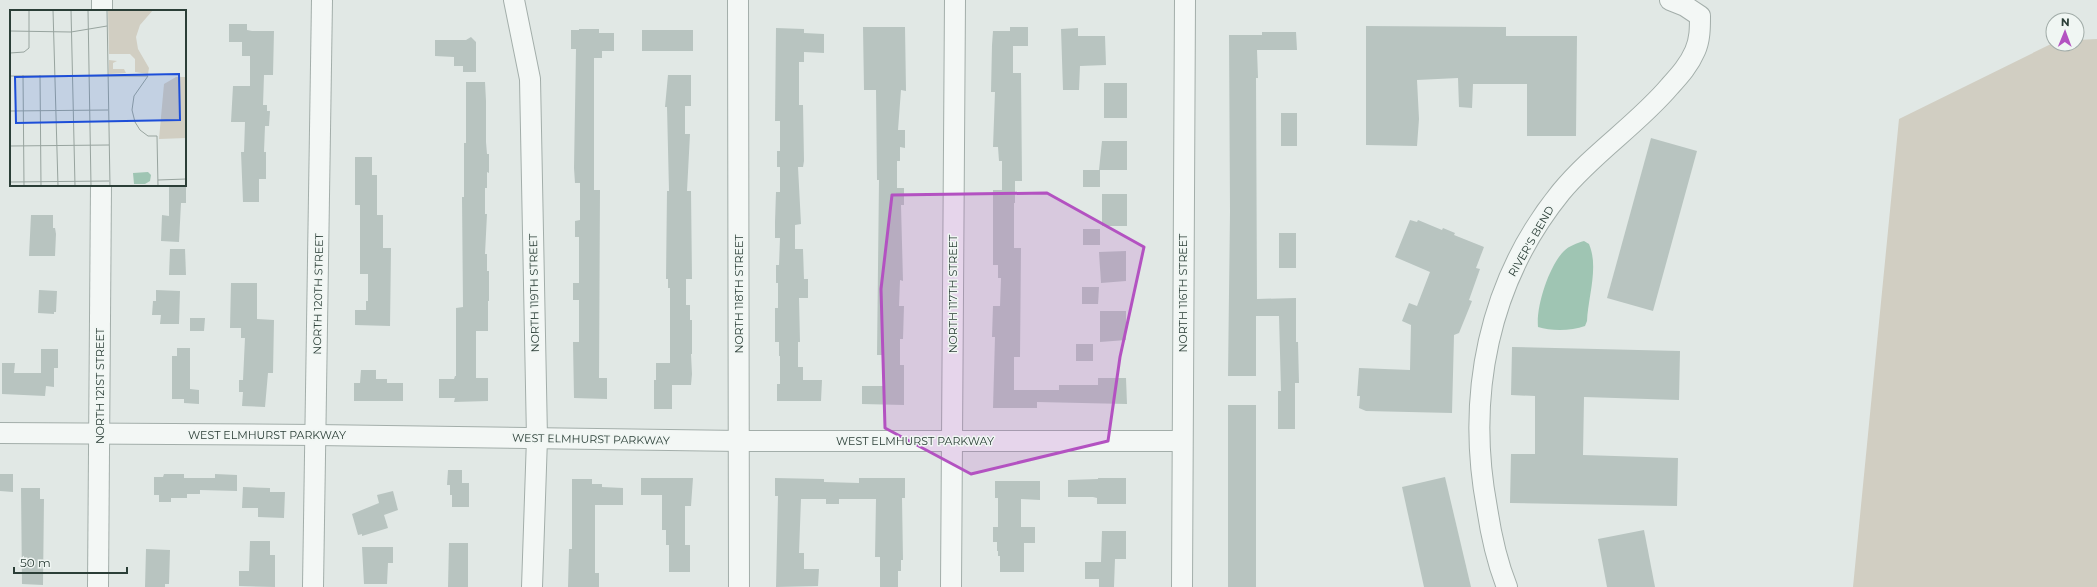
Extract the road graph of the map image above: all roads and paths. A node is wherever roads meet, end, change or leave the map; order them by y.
1 (322, 0) edge
2 (514, 0) edge
3 (738, 0) edge
4 (955, 0) edge
5 (1185, 0) edge
6 (1670, 0) edge
7 (101, 186) edge
8 (0, 433) edge
9 (100, 433) junction
10 (316, 435) junction
11 (537, 438) junction
12 (1182, 440) junction
13 (740, 441) junction
14 (952, 441) junction
15 (98, 587) edge
16 (313, 587) edge
17 (532, 587) edge
18 (739, 587) edge
19 (951, 587) edge
20 (1182, 587) edge
21 (1507, 587) edge

1 - 10 street, NORTH 120TH STREET
2 - 11 street, NORTH 119TH STREET
3 - 13 street, NORTH 118TH STREET
4 - 14 street, NORTH 117TH STREET
5 - 12 street, NORTH 116TH STREET
6 - 21 street, RIVER'S BEND
7 - 9 street, NORTH 121ST STREET
8 - 9 street, WEST ELMHURST PARKWAY
9 - 10 street, WEST ELMHURST PARKWAY
9 - 15 street, NORTH 121ST STREET
10 - 11 street, WEST ELMHURST PARKWAY
10 - 16 street, NORTH 120TH STREET
11 - 13 street, WEST ELMHURST PARKWAY
11 - 17 street, NORTH 119TH STREET
12 - 14 street, WEST ELMHURST PARKWAY
12 - 20 street, NORTH 116TH STREET
13 - 14 street, WEST ELMHURST PARKWAY
13 - 18 street, NORTH 118TH STREET
14 - 19 street, NORTH 117TH STREET

